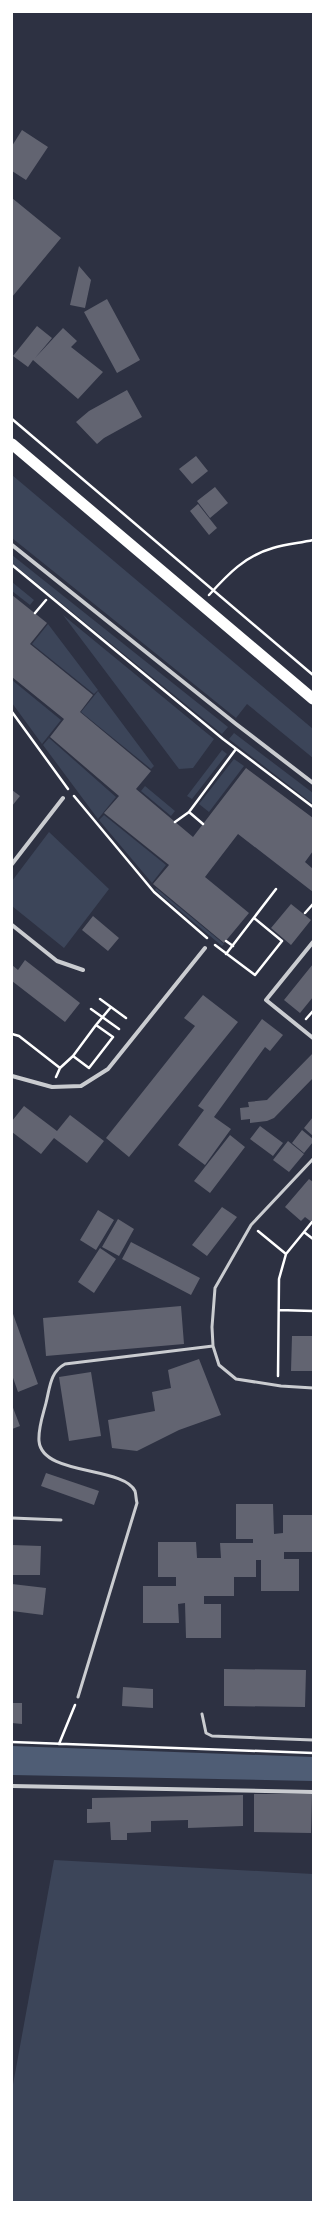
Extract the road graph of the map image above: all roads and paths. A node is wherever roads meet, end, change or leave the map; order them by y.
1 (12, 419) edge
2 (12, 444) edge
3 (313, 540) edge
4 (12, 545) edge
5 (12, 564) edge
6 (214, 590) junction
7 (46, 600) dead end
8 (200, 604) junction
9 (35, 613) dead end
10 (313, 674) edge
11 (313, 699) edge
12 (12, 712) edge
13 (236, 749) junction
14 (313, 783) edge
15 (63, 798) dead end
16 (313, 807) edge
17 (189, 812) junction
18 (175, 822) dead end
19 (203, 824) dead end
20 (12, 864) edge
21 (276, 890) dead end
22 (313, 904) edge
23 (306, 913) dead end
24 (254, 918) junction
25 (12, 925) edge
26 (208, 939) dead end
27 (226, 941) dead end
28 (313, 942) edge
29 (214, 944) dead end
30 (233, 946) junction
31 (205, 948) dead end
32 (226, 954) junction
33 (83, 970) dead end
34 (100, 999) dead end
35 (110, 1007) junction
36 (91, 1009) dead end
37 (313, 1011) edge
38 (102, 1017) junction
39 (126, 1018) dead end
40 (303, 1023) dead end
41 (96, 1025) junction
42 (119, 1029) dead end
43 (12, 1034) edge
44 (313, 1038) edge
45 (73, 1056) junction
46 (60, 1068) junction
47 (12, 1076) edge
48 (52, 1087) junction
49 (313, 1159) edge
50 (312, 1222) dead end
51 (251, 1225) junction
52 (304, 1232) junction
53 (313, 1239) edge
54 (286, 1254) junction
55 (279, 1310) junction
56 (313, 1310) edge
57 (213, 1346) junction
58 (281, 1386) junction
59 (313, 1388) edge
60 (12, 1518) edge
61 (61, 1520) dead end
62 (78, 1697) joint
63 (202, 1714) dead end
64 (313, 1740) edge
65 (12, 1742) edge
66 (59, 1744) junction
67 (313, 1753) edge
68 (12, 1786) edge
69 (313, 1792) edge

1 - 6 path
2 - 8 highway
3 - 6 path
4 - 14 street
5 - 13 path
6 - 8 path
6 - 10 path
7 - 9 path
8 - 11 highway
12 - 26 path
13 - 16 path
13 - 17 path
15 - 20 street
17 - 18 path
17 - 19 path
21 - 24 path
22 - 23 path
24 - 30 path
24 - 32 path
25 - 33 street
27 - 30 path
28 - 44 street
29 - 32 path
30 - 32 path
31 - 48 street
34 - 35 path
35 - 38 path
35 - 39 path
36 - 38 path
37 - 40 path
38 - 41 path
38 - 42 path
41 - 45 path
41 - 45 path
43 - 46 path
45 - 46 path
46 - 48 path
47 - 48 street
49 - 51 lane
50 - 52 path
51 - 54 path
51 - 57 lane
52 - 53 path
52 - 54 path
54 - 55 path
55 - 56 path
55 - 58 path
57 - 58 lane
57 - 62 lane
58 - 59 lane
60 - 61 lane
62 - 66 path
63 - 64 lane
65 - 66 path
66 - 67 path
68 - 69 street

